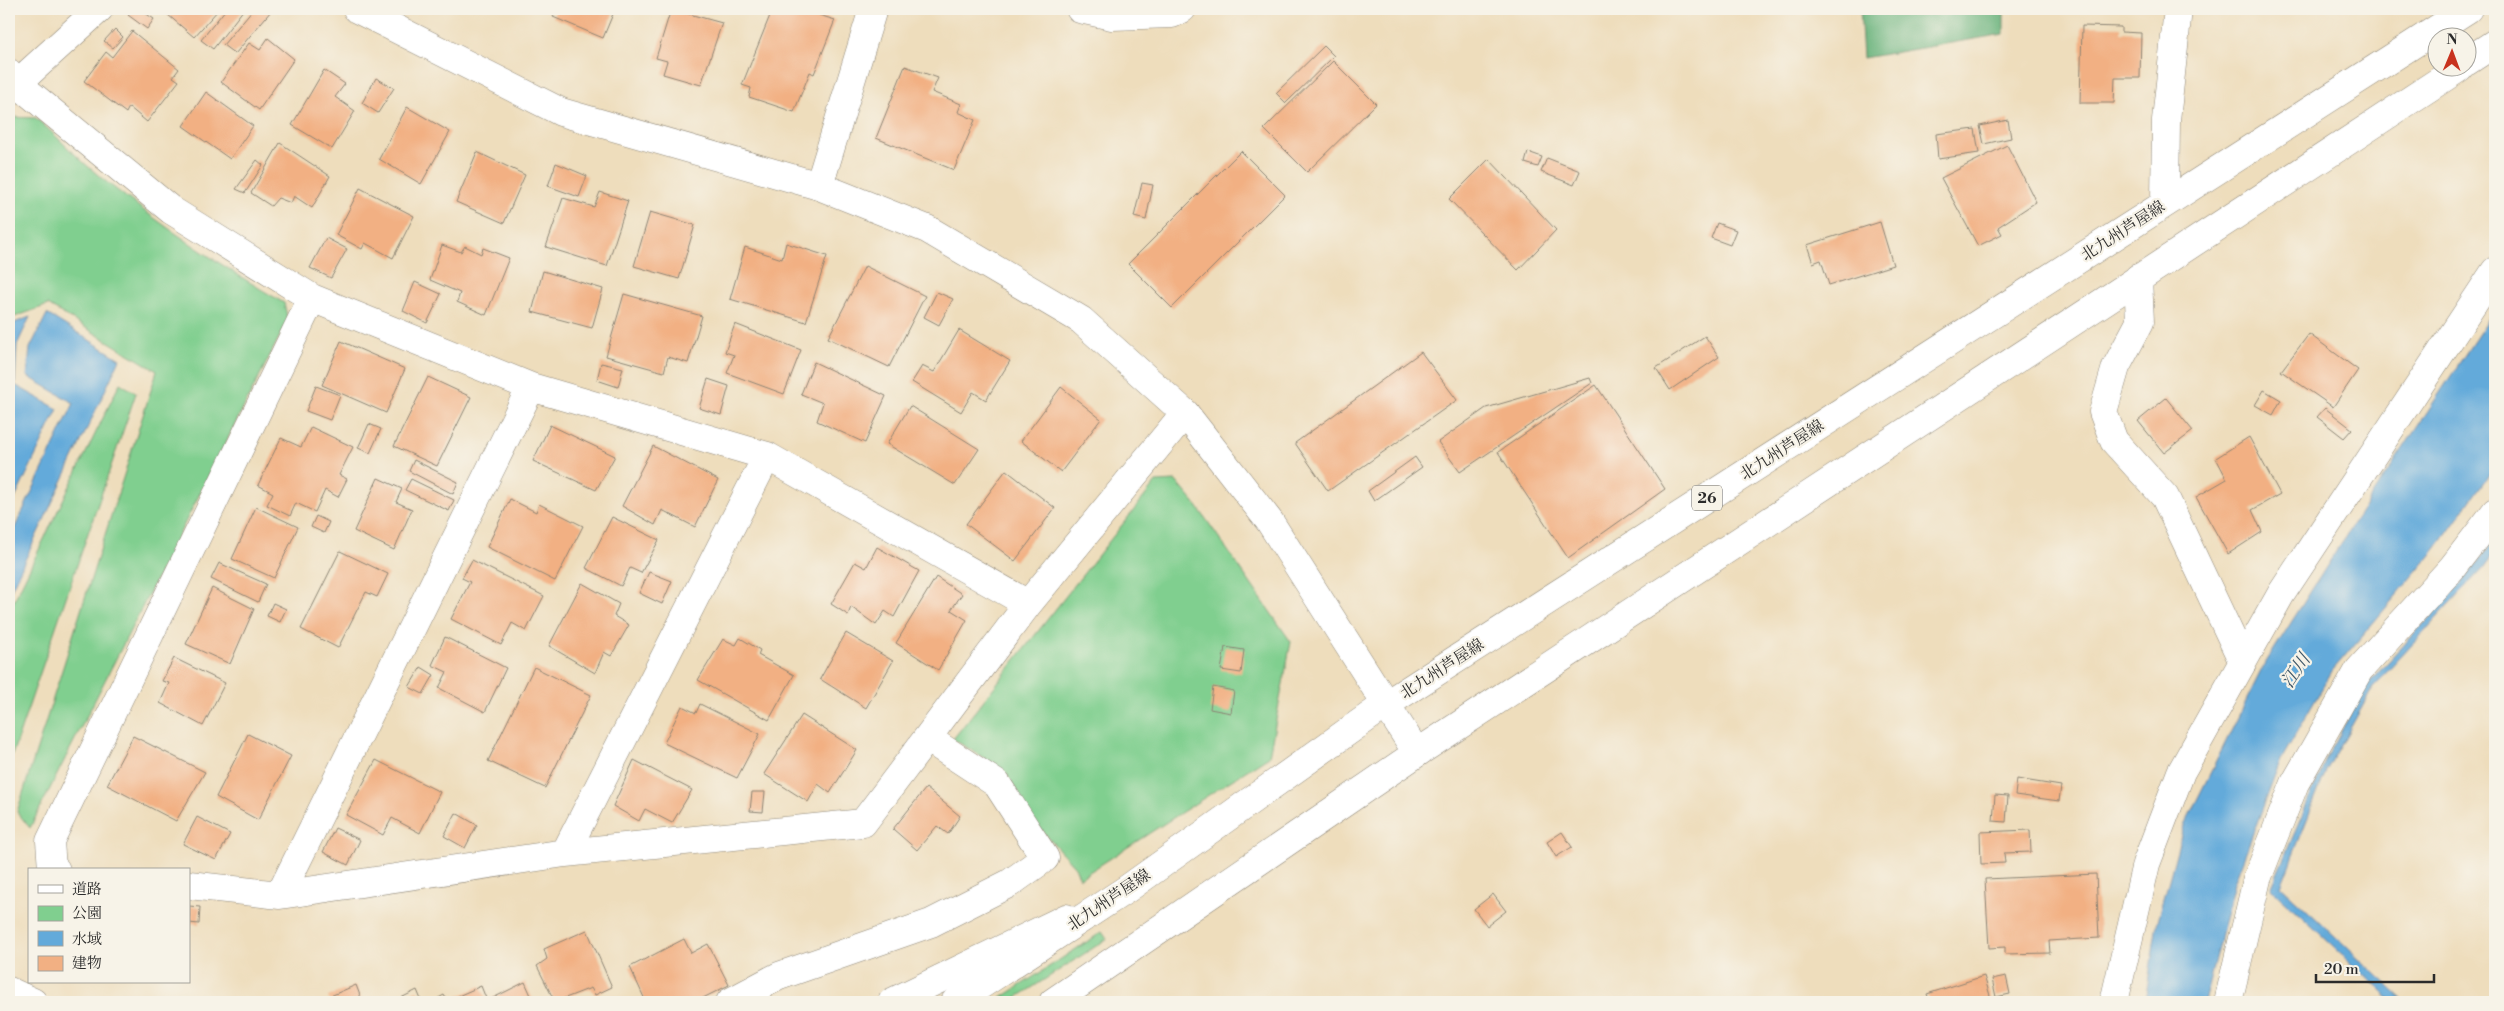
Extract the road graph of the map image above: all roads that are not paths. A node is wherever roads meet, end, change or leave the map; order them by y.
1 (99, 9) edge
2 (357, 9) edge
3 (873, 9) edge
4 (1080, 9) edge
5 (1182, 9) edge
6 (2178, 9) edge
7 (2468, 9) edge
8 (2495, 43) edge
9 (2476, 55) edge
10 (2444, 78) edge
11 (12, 83) edge
12 (819, 186) junction
13 (2165, 203) junction
14 (2495, 271) edge
15 (2138, 278) junction
16 (312, 298) junction
17 (531, 387) junction
18 (1186, 414) junction
19 (767, 456) junction
20 (2495, 512) edge
21 (1028, 604) junction
22 (2243, 662) junction
23 (1385, 705) junction
24 (927, 738) junction
25 (1417, 753) junction
26 (565, 853) junction
27 (52, 868) edge
28 (190, 885) edge
29 (1128, 889) junction
30 (280, 895) junction
31 (9, 991) edge
32 (1063, 998) edge
33 (33, 1002) edge
34 (730, 1002) edge
35 (892, 1002) edge
36 (955, 1002) edge
37 (2114, 1002) edge
38 (2228, 1002) edge

1 - 11 street
2 - 12 street
3 - 12 street
4 - 5 street
6 - 13 street
7 - 13 street, 北九州芦屋線 / 26
8 - 9 street
10 - 15 street
11 - 16 street
12 - 18 street
13 - 23 street, 北九州芦屋線 / 26
14 - 22 street
15 - 22 street
15 - 25 street
16 - 17 street
16 - 27 street
17 - 19 street
17 - 30 street
18 - 21 street
18 - 23 street
19 - 21 street
19 - 26 street
20 - 38 street
21 - 24 street
22 - 37 street
23 - 25 street
23 - 29 street, 北九州芦屋線 / 26
24 - 26 street
24 - 34 street
25 - 32 street
26 - 30 street
28 - 30 street
29 - 35 street
29 - 36 street, 北九州芦屋線 / 26
31 - 33 street

